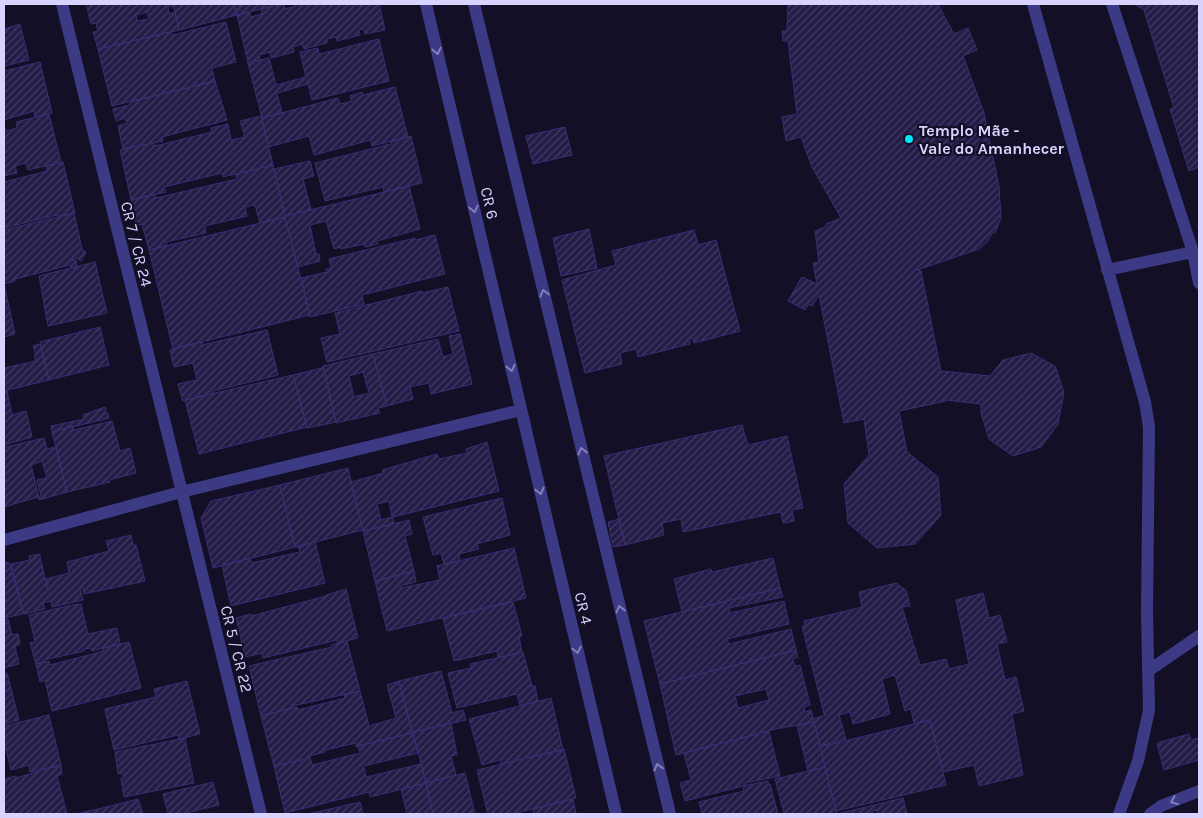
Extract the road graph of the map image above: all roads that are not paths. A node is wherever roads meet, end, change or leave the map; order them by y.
1 (62, 4) edge
2 (426, 4) edge
3 (474, 4) edge
4 (1032, 4) edge
5 (1112, 4) edge
6 (1194, 252) junction
7 (1107, 270) junction
8 (1199, 283) edge
9 (521, 410) junction
10 (182, 492) junction
11 (4, 540) edge
12 (1199, 636) edge
13 (1148, 671) junction
14 (1199, 791) edge
15 (261, 814) edge
16 (616, 814) edge
17 (670, 814) edge
18 (1119, 814) edge
19 (1150, 814) edge

1 - 10 street, CR 7 / CR 24
2 -> 9 street, CR 6
17 -> 3 street
4 - 7 street
5 - 6 street
6 - 7 street
6 - 8 street
7 - 13 street
9 - 10 street
9 -> 16 street, CR 4
10 - 11 street
10 - 15 street, CR 5 / CR 22
12 - 13 street
13 - 18 street
14 -> 19 street

